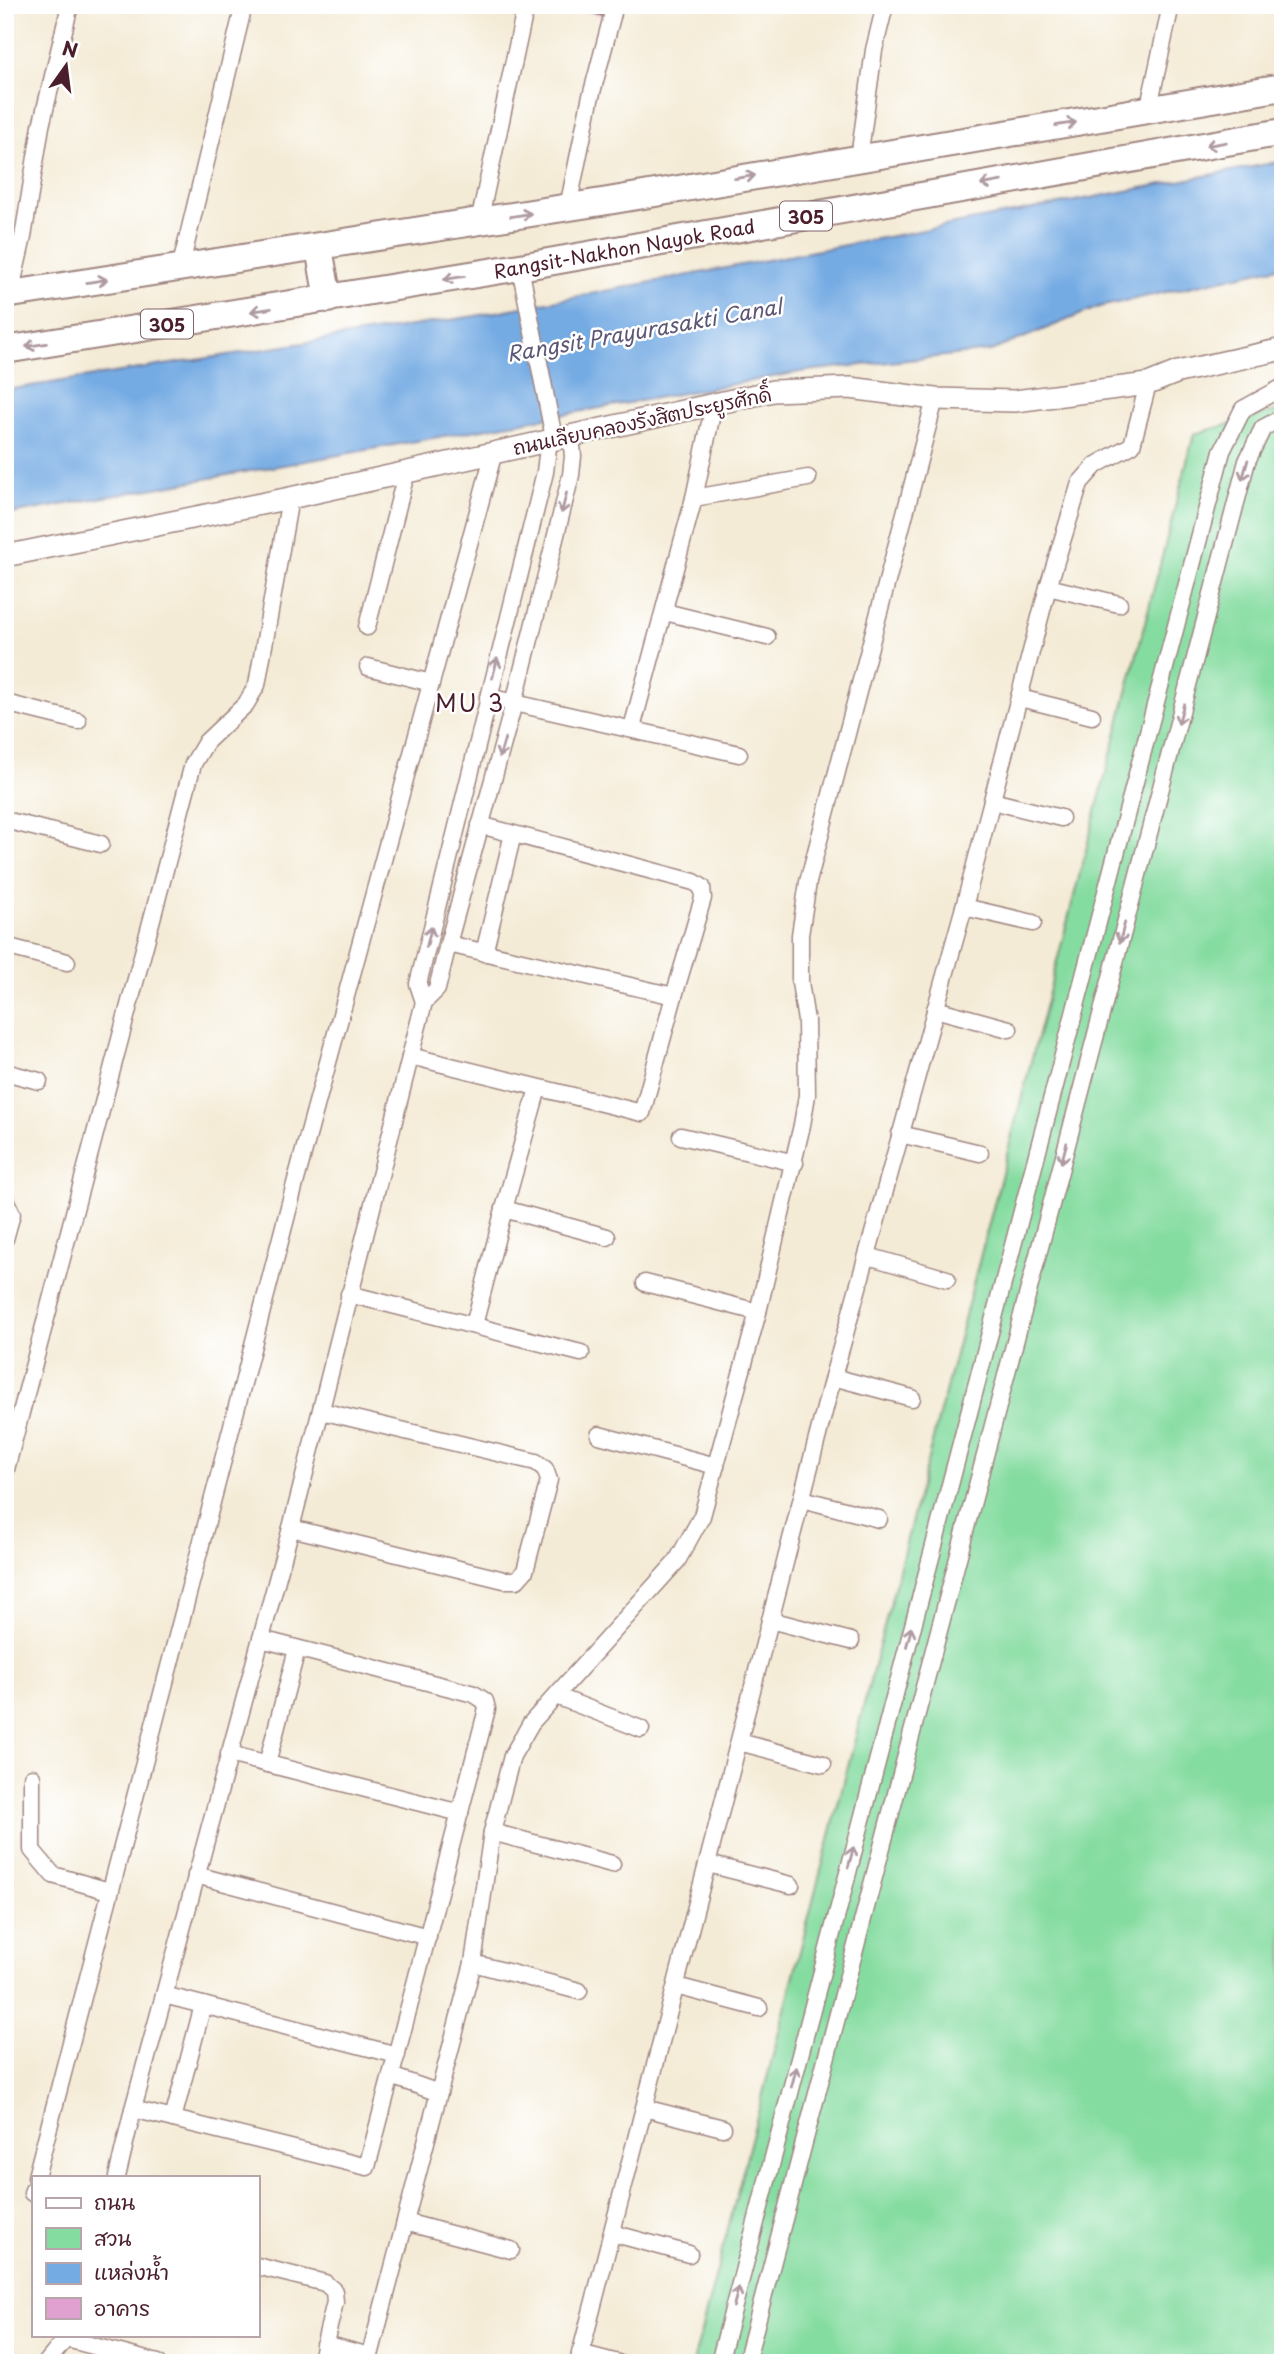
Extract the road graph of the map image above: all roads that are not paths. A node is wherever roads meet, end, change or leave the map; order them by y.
1 (70, 5) edge
2 (244, 5) edge
3 (526, 5) edge
4 (615, 5) edge
5 (885, 5) edge
6 (1171, 5) edge
7 (1283, 87) edge
8 (1149, 111) junction
9 (1283, 132) edge
10 (859, 158) junction
11 (568, 207) junction
12 (479, 222) junction
13 (319, 248) junction
14 (180, 269) junction
15 (521, 274) junction
16 (8, 295) edge
17 (328, 299) junction
18 (1283, 349) edge
19 (5, 350) edge
20 (1148, 384) junction
21 (1283, 387) edge
22 (935, 399) junction
23 (714, 404) junction
24 (1283, 417) edge
25 (556, 434) junction
26 (494, 452) junction
27 (407, 470) junction
28 (808, 478) dead end
29 (290, 498) junction
30 (694, 498) junction
31 (5, 556) edge
32 (1048, 587) junction
33 (1119, 604) dead end
34 (665, 611) junction
35 (368, 626) dead end
36 (767, 637) dead end
37 (1166, 666) junction
38 (368, 667) dead end
39 (1192, 673) junction
40 (431, 683) junction
41 (488, 697) junction
42 (1020, 698) junction
43 (5, 703) edge
44 (514, 703) junction
45 (1092, 716) dead end
46 (78, 721) dead end
47 (632, 728) junction
48 (739, 754) dead end
49 (992, 801) junction
50 (1061, 818) dead end
51 (5, 820) edge
52 (480, 825) junction
53 (513, 834) junction
54 (101, 844) dead end
55 (964, 907) junction
56 (1033, 923) dead end
57 (448, 944) junction
58 (5, 946) edge
59 (484, 953) junction
60 (67, 962) dead end
61 (674, 996) junction
62 (424, 1002) junction
63 (935, 1009) junction
64 (1070, 1024) junction
65 (1009, 1029) dead end
66 (1096, 1030) junction
67 (410, 1056) junction
68 (5, 1072) edge
69 (39, 1081) dead end
70 (538, 1088) junction
71 (900, 1134) junction
72 (681, 1136) dead end
73 (980, 1153) dead end
74 (794, 1163) junction
75 (5, 1199) edge
76 (504, 1209) junction
77 (607, 1237) dead end
78 (5, 1239) edge
79 (868, 1256) junction
80 (947, 1279) dead end
81 (645, 1283) dead end
82 (349, 1294) junction
83 (758, 1312) junction
84 (474, 1325) junction
85 (581, 1353) dead end
86 (833, 1377) junction
87 (912, 1398) dead end
88 (321, 1411) junction
89 (599, 1435) dead end
90 (716, 1466) junction
91 (5, 1473) edge
92 (802, 1499) junction
93 (879, 1519) dead end
94 (291, 1528) junction
95 (770, 1620) junction
96 (261, 1639) junction
97 (851, 1641) dead end
98 (297, 1649) junction
99 (556, 1696) junction
100 (641, 1729) dead end
101 (738, 1741) junction
102 (229, 1754) junction
103 (267, 1764) junction
104 (823, 1764) dead end
105 (876, 1765) junction
106 (902, 1771) junction
107 (32, 1777) dead end
108 (460, 1814) junction
109 (492, 1832) junction
110 (612, 1864) dead end
111 (708, 1864) junction
112 (196, 1875) junction
113 (791, 1885) dead end
114 (110, 1891) junction
115 (428, 1937) junction
116 (474, 1963) junction
117 (676, 1986) junction
118 (579, 1991) dead end
119 (164, 1995) junction
120 (204, 2005) junction
121 (759, 2008) dead end
122 (397, 2055) junction
123 (391, 2076) junction
124 (439, 2093) junction
125 (644, 2108) junction
126 (133, 2109) junction
127 (173, 2119) junction
128 (723, 2128) dead end
129 (778, 2140) junction
130 (803, 2147) junction
131 (36, 2176) edge
132 (117, 2176) edge
133 (405, 2221) junction
134 (612, 2233) junction
135 (511, 2249) dead end
136 (689, 2254) dead end
137 (259, 2266) edge
138 (118, 2336) edge
139 (68, 2337) edge
140 (324, 2344) junction
141 (114, 2351) junction
142 (579, 2358) edge
143 (369, 2359) edge
144 (46, 2363) edge
145 (158, 2363) edge
146 (320, 2363) edge
147 (618, 2363) edge
148 (719, 2363) edge
149 (746, 2363) edge

1 - 16 street
2 - 14 street
3 - 12 street
4 - 11 street
5 - 10 street
6 - 8 street
7 - 8 main road
10 -> 8 main road
9 -> 15 main road, Rangsit-Nakhon Nayok Road / 305
11 -> 10 main road
12 -> 11 main road
12 - 13 main road
13 - 14 main road
13 - 17 main road
16 -> 14 main road
15 -> 17 main road, Rangsit-Nakhon Nayok Road / 305
15 - 25 street
17 -> 19 main road, Rangsit-Nakhon Nayok Road / 305
18 - 20 street, ถนนเลียบคลองรังสิตประยูรศักดิ์
20 - 22 street, ถนนเลียบคลองรังสิตประยูรศักดิ์
20 - 32 street
21 - 37 street
22 - 23 street, ถนนเลียบคลองรังสิตประยูรศักดิ์
22 - 74 street
23 - 25 street, ถนนเลียบคลองรังสิตประยูรศักดิ์
23 - 30 street
24 -> 39 street
25 - 26 street, ถนนเลียบคลองรังสิตประยูรศักดิ์
41 -> 25 street
25 -> 44 street
26 - 27 street, ถนนเลียบคลองรังสิตประยูรศักดิ์
26 - 40 street
27 - 29 street, ถนนเลียบคลองรังสิตประยูรศักดิ์
27 - 35 street
28 - 30 street
29 - 31 street, ถนนเลียบคลองรังสิตประยูรศักดิ์
29 - 91 street
30 - 34 street
32 - 33 street
32 - 42 street
34 - 36 street
34 - 47 street
37 - 39 street
37 - 64 street
38 - 40 street
39 -> 66 street
40 - 114 street
41 - 44 street
62 -> 41 street
42 - 45 street
42 - 49 street
43 - 46 street
44 - 47 street
44 -> 52 street
47 - 48 street
49 - 50 street
49 - 55 street
51 - 54 street
52 - 53 street
52 - 57 street
53 - 59 street
53 - 61 street
55 - 56 street
55 - 63 street
57 - 59 street
57 - 62 street
58 - 60 street
59 - 61 street
61 - 70 street
62 - 67 street
63 - 65 street
63 - 71 street
64 - 66 street
105 -> 64 street
66 -> 106 street
67 - 70 street
67 - 82 street
68 - 69 street
70 - 76 street
71 - 73 street
71 - 79 street
72 - 74 street
74 - 83 street
75 - 78 street
76 - 77 street
76 - 84 street
79 - 80 street
79 - 86 street
81 - 83 street
82 - 84 street
82 - 88 street
83 - 90 street
84 - 85 street
86 - 87 street
86 - 92 street
88 - 94 street
88 - 94 street
89 - 90 street
90 - 99 street
92 - 93 street
92 - 95 street
94 - 96 street
95 - 97 street
95 - 101 street
96 - 98 street
96 - 102 street
98 - 103 street
98 - 108 street
99 - 100 street
99 - 109 street
101 - 104 street
101 - 111 street
102 - 103 street
102 - 112 street
103 - 108 street
105 - 106 street
129 -> 105 street
106 - 130 street
107 - 114 street
108 - 115 street
109 - 110 street
109 - 116 street
111 - 113 street
111 - 117 street
112 - 115 street
112 - 119 street
114 - 131 street
115 - 122 street
116 - 118 street
116 - 124 street
117 - 121 street
117 - 125 street
119 - 120 street
119 - 126 street
120 - 122 street
120 - 127 street
122 - 123 street
123 - 124 street
123 - 127 street
124 - 133 street
125 - 128 street
125 - 134 street
126 - 127 street
126 - 132 street
129 - 130 street
148 -> 129 street
130 - 149 street
133 - 135 street
133 - 143 street
134 - 136 street
134 - 142 street
137 - 140 street
138 - 141 street
139 - 141 street
139 - 144 street
140 - 143 street
140 - 146 street
141 - 145 street
142 - 147 street

